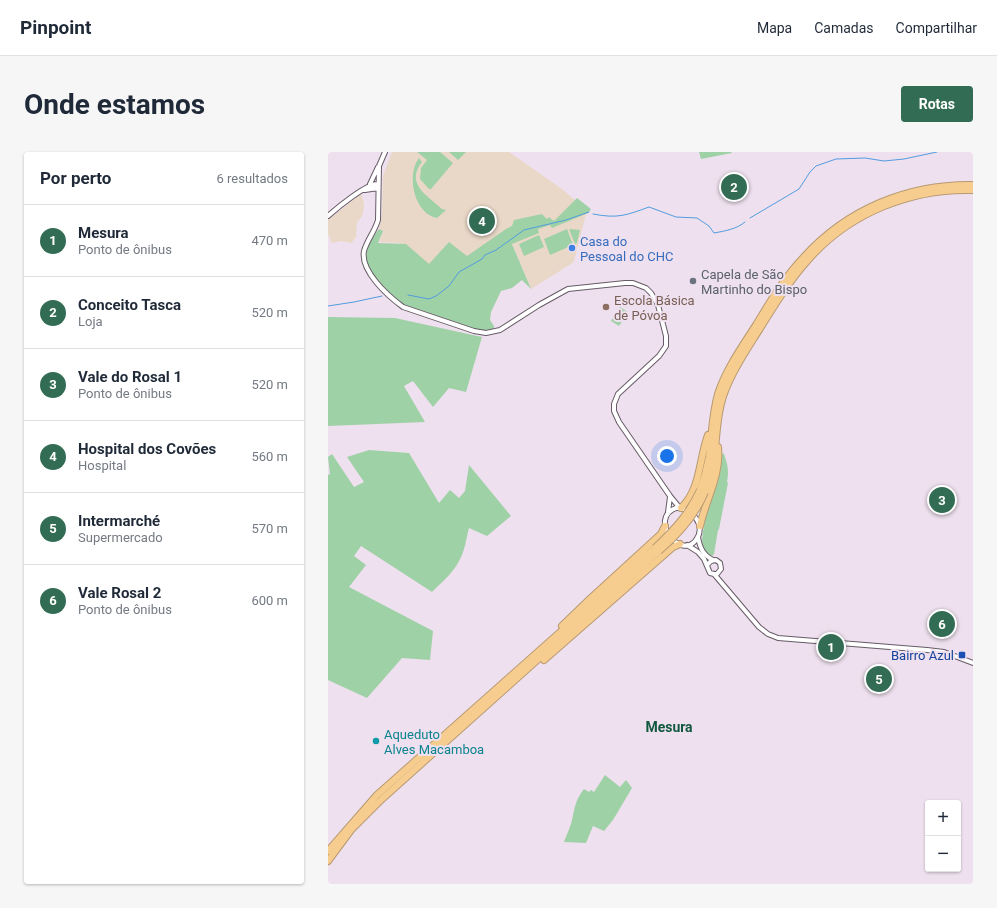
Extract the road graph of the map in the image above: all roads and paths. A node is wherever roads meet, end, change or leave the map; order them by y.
1 (385, 152) edge
2 (379, 166) junction
3 (973, 185) edge
4 (368, 186) junction
5 (378, 186) junction
6 (973, 190) edge
7 (363, 191) junction
8 (328, 216) edge
9 (712, 424) junction
10 (716, 434) junction
11 (703, 491) junction
12 (670, 496) junction
13 (688, 499) junction
14 (673, 501) junction
15 (680, 508) junction
16 (668, 512) junction
17 (665, 526) junction
18 (700, 526) junction
19 (698, 537) junction
20 (680, 544) junction
21 (687, 545) junction
22 (657, 550) junction
23 (714, 560) junction
24 (707, 566) junction
25 (716, 574) junction
26 (973, 663) edge
27 (519, 669) junction
28 (515, 680) junction
29 (328, 851) edge
30 (328, 861) edge

1 - 2 street
2 - 4 street
2 - 5 street
3 - 9 highway
4 - 5 street
4 - 7 street
5 - 7 street
5 - 12 street
6 - 10 highway
7 - 8 street
9 - 11 highway
9 - 13 highway
10 - 11 highway
10 - 18 highway
11 - 22 highway, bridge
12 - 14 street
12 - 16 street
13 - 14 street
13 - 15 highway
14 - 15 street
15 - 16 street
15 - 18 street
16 - 17 street
17 - 20 street
17 - 27 highway
18 - 19 street
19 - 21 street
19 - 23 street
20 - 21 street
20 - 28 highway
21 - 24 street
22 - 27 highway
22 - 28 highway
23 - 24 street
23 - 25 street
24 - 25 street
25 - 26 street
27 - 29 highway
28 - 30 highway

